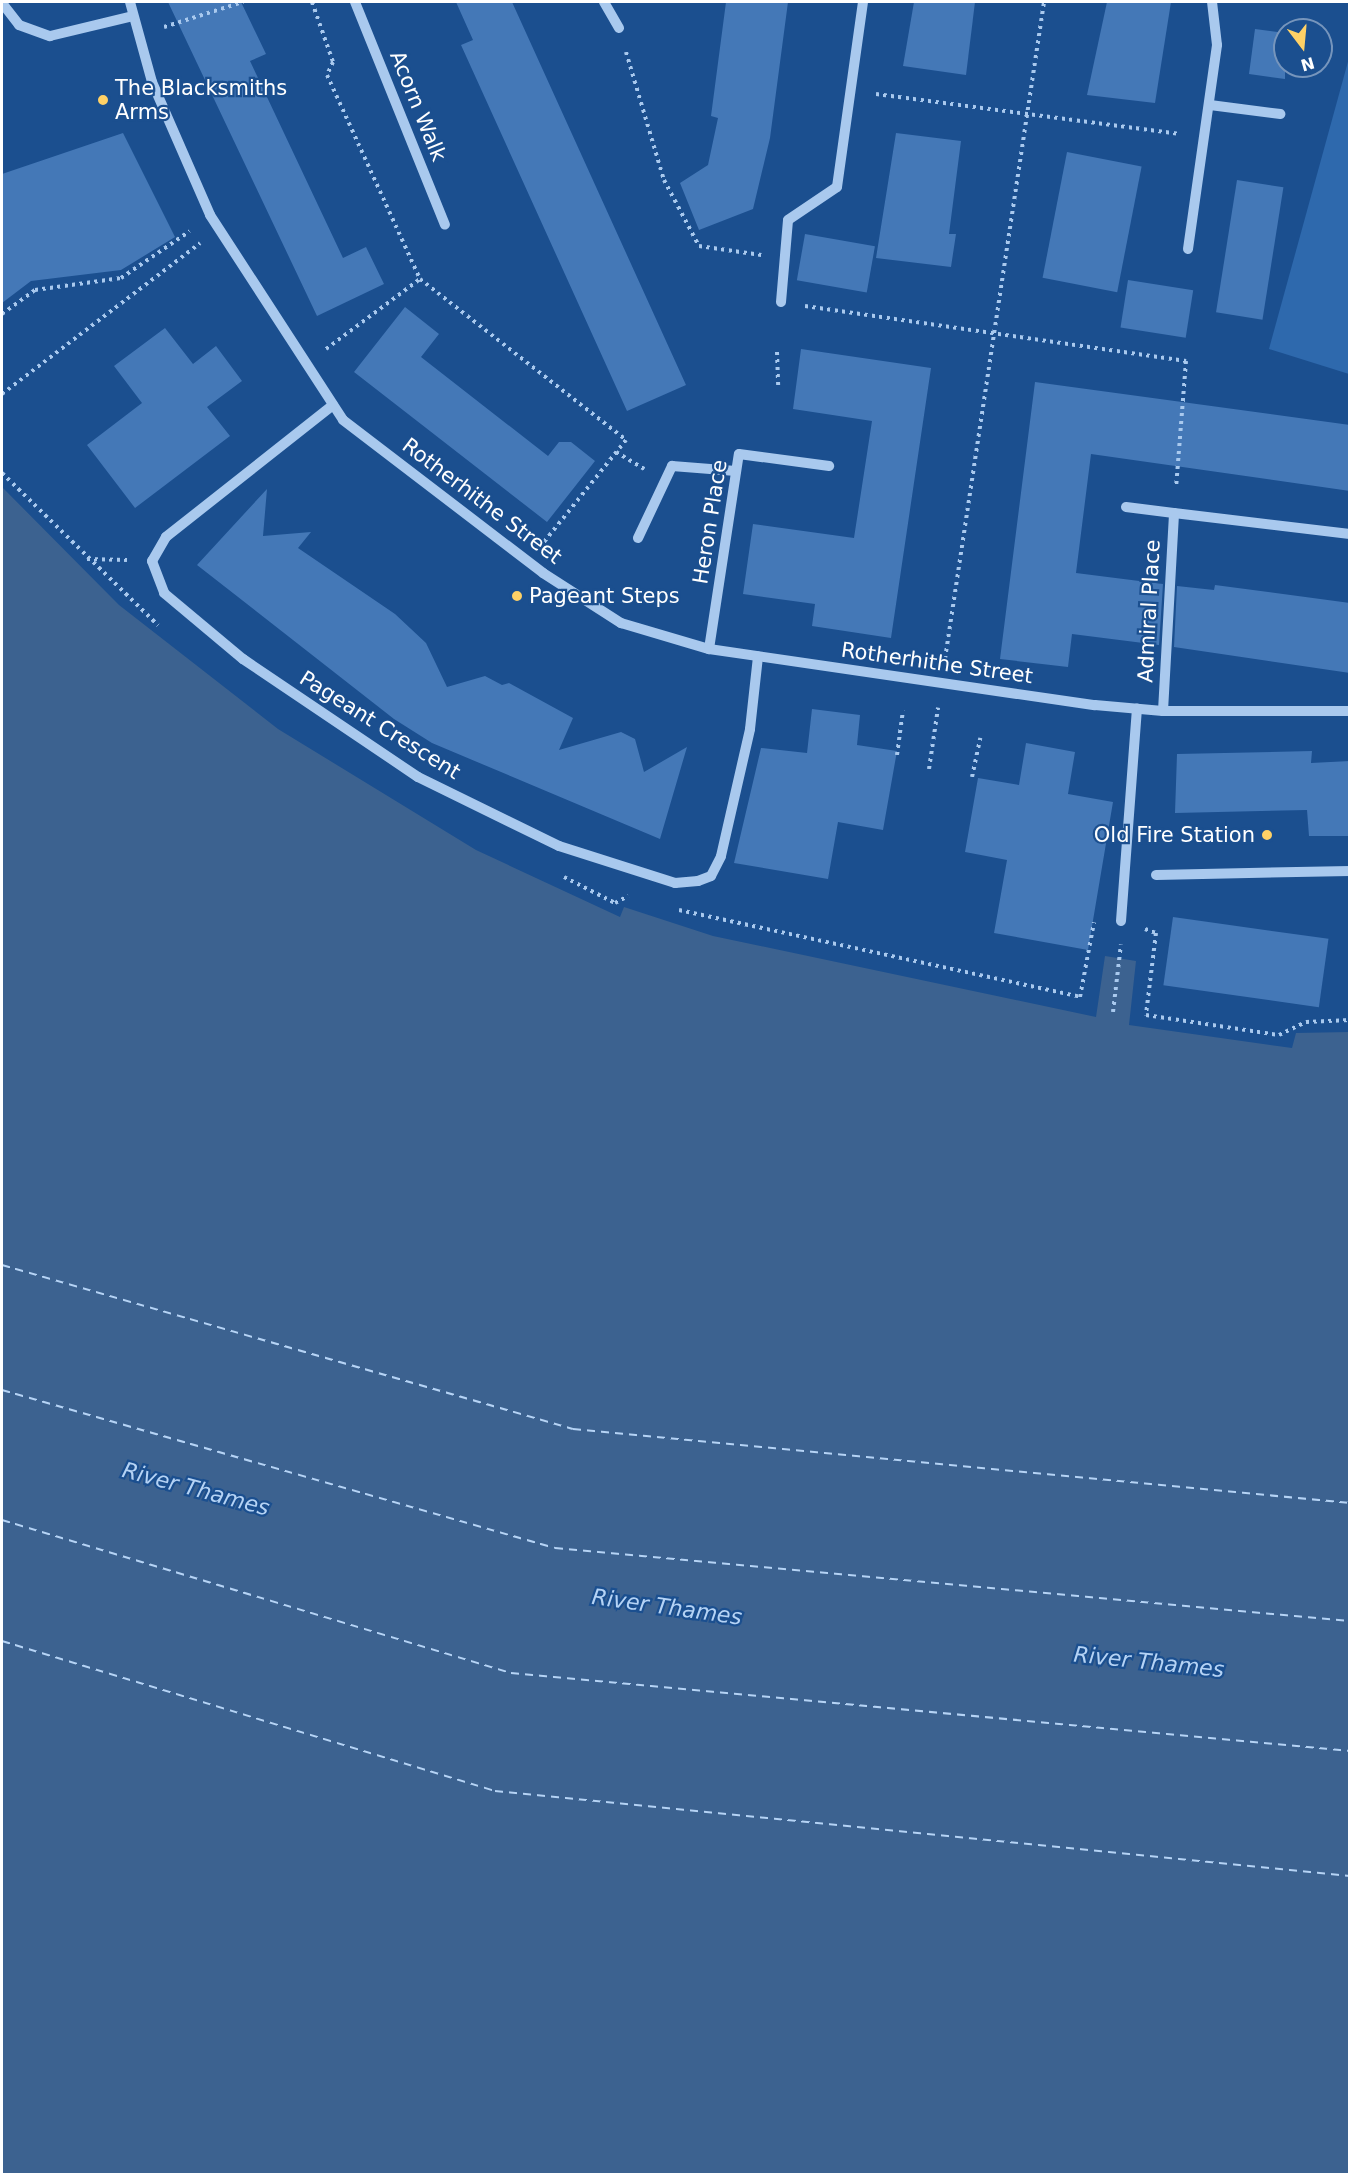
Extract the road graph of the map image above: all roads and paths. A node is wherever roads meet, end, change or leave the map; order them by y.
1 (130, 2) edge
2 (243, 2) edge
3 (312, 2) edge
4 (354, 2) edge
5 (604, 2) edge
6 (863, 2) edge
7 (1044, 2) edge
8 (1212, 2) edge
9 (2, 3) edge
10 (133, 16) junction
11 (619, 28) joint
12 (137, 36) junction
13 (850, 90) junction
14 (1210, 105) junction
15 (1027, 114) junction
16 (1280, 114) dead end
17 (1206, 138) junction
18 (445, 225) dead end
19 (188, 234) dead end
20 (190, 249) dead end
21 (1188, 249) dead end
22 (784, 258) junction
23 (420, 279) junction
24 (781, 302) joint
25 (2, 314) edge
26 (995, 333) junction
27 (777, 352) dead end
28 (306, 364) junction
29 (778, 387) dead end
30 (2, 394) edge
31 (333, 405) junction
32 (1178, 465) dead end
33 (830, 466) dead end
34 (736, 471) junction
35 (2, 473) edge
36 (1126, 507) dead end
37 (1174, 513) junction
38 (1350, 534) edge
39 (638, 538) dead end
40 (152, 561) junction
41 (528, 561) junction
42 (709, 649) junction
43 (758, 656) junction
44 (941, 683) junction
45 (1137, 709) junction
46 (903, 710) dead end
47 (1163, 711) junction
48 (1350, 711) edge
49 (935, 723) dead end
50 (980, 738) dead end
51 (897, 755) dead end
52 (929, 769) dead end
53 (972, 777) dead end
54 (1350, 871) edge
55 (1156, 876) dead end
56 (705, 917) dead end
57 (1121, 921) junction
58 (1113, 1012) dead end
59 (1350, 1020) edge

1 - 10 street, Rotherhithe Street
2 - 12 path
3 - 23 path
4 - 18 street, Acorn Walk
5 - 11 street
6 - 13 street
7 - 15 path
8 - 14 street
9 - 10 street
10 - 12 street, Rotherhithe Street
11 - 22 path
12 - 28 street, Rotherhithe Street
13 - 15 path
13 - 22 street
14 - 16 street
14 - 17 street
15 - 17 path
15 - 26 path
17 - 21 street
19 - 25 path
20 - 30 path
22 - 24 street
23 - 28 path
23 - 41 path
24 - 26 path
26 - 32 path
26 - 44 path
27 - 29 path
28 - 31 street, Rotherhithe Street
31 - 40 street
31 - 41 street, Rotherhithe Street
33 - 34 street, Heron Place
34 - 39 street
34 - 42 street, Heron Place
35 - 40 path
36 - 37 street, Admiral Place
37 - 38 street, Admiral Place
37 - 47 street, Admiral Place
40 - 43 street, Pageant Crescent
41 - 42 street, Rotherhithe Street
42 - 43 street, Rotherhithe Street
43 - 44 street, Rotherhithe Street
44 - 45 street, Rotherhithe Street
45 - 47 street, Rotherhithe Street
45 - 57 street
46 - 51 path
47 - 48 street, Rotherhithe Street
49 - 52 path
50 - 53 path
54 - 55 street
56 - 57 path
57 - 58 path
57 - 59 path

